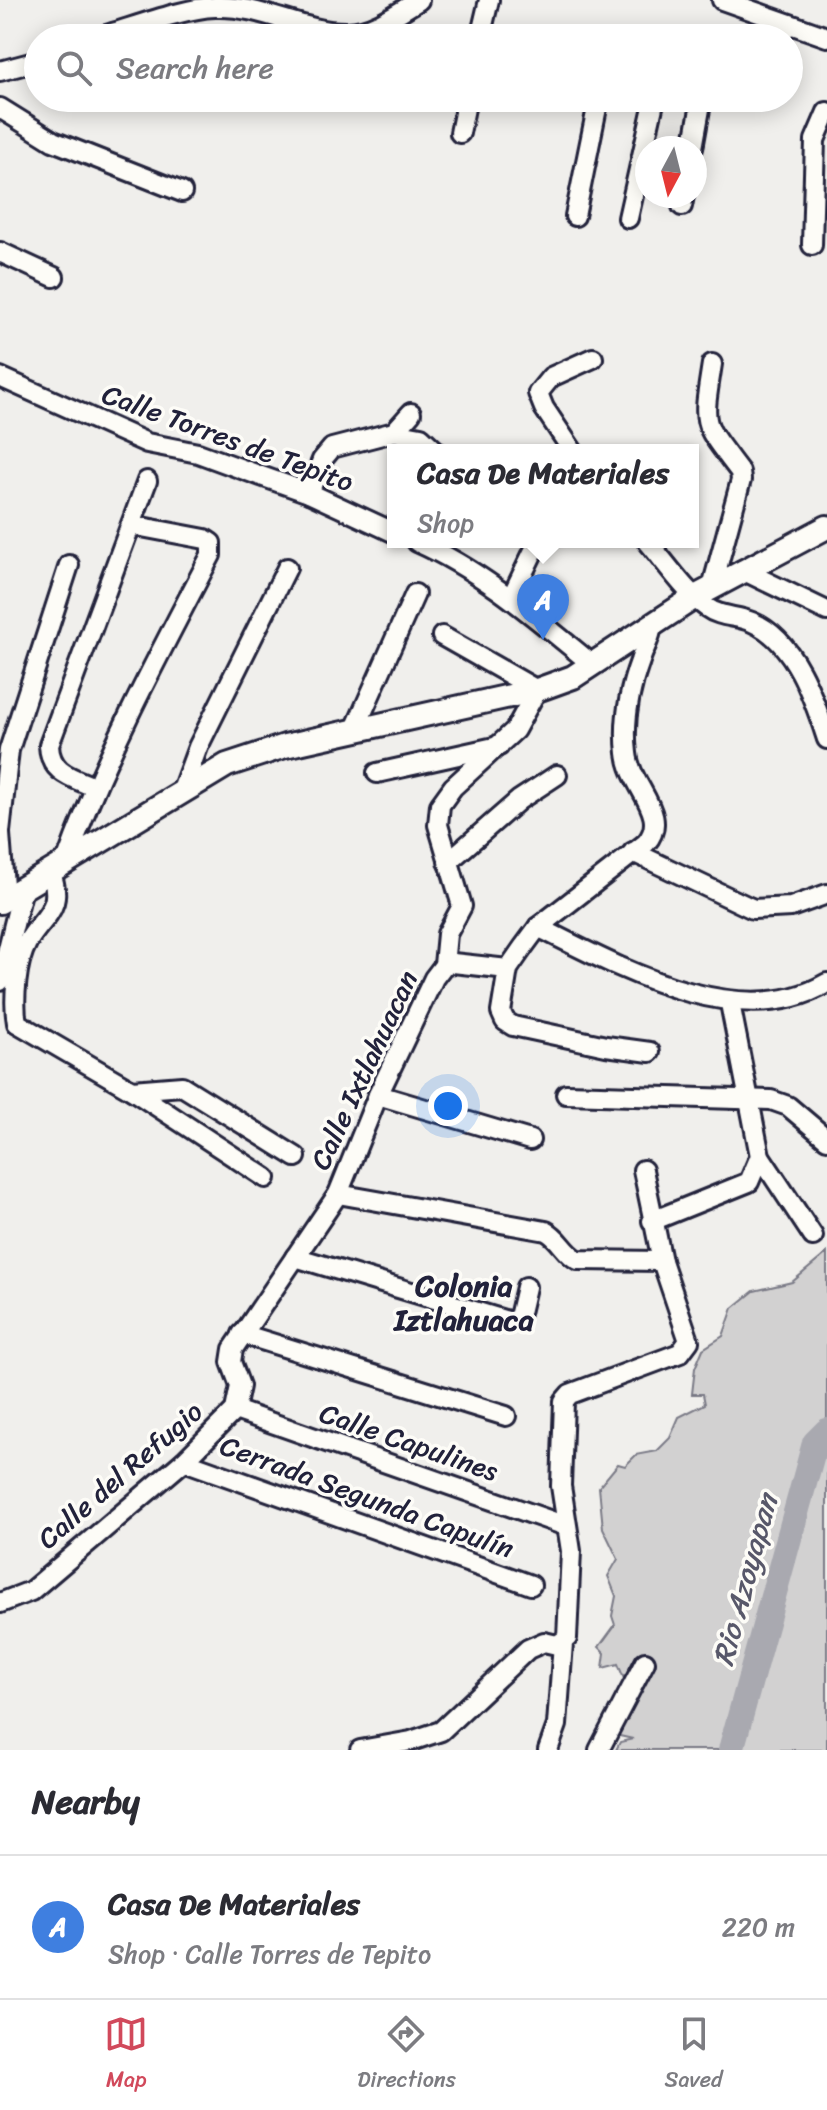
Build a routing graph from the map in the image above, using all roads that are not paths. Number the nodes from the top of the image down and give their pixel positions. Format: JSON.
{"nodes":[{"id":1,"x":419,"y":0,"type":"edge"},
{"id":2,"x":489,"y":0,"type":"edge"},
{"id":3,"x":722,"y":0,"type":"edge"},
{"id":4,"x":149,"y":24,"type":"edge"},
{"id":5,"x":312,"y":24,"type":"edge"},
{"id":6,"x":379,"y":24,"type":"edge"},
{"id":7,"x":483,"y":24,"type":"edge"},
{"id":8,"x":787,"y":24,"type":"edge"},
{"id":9,"x":803,"y":29,"type":"edge"},
{"id":10,"x":827,"y":37,"type":"edge"},
{"id":11,"x":24,"y":65,"type":"edge"},
{"id":12,"x":0,"y":71,"type":"edge"},
{"id":13,"x":0,"y":108,"type":"edge"},
{"id":14,"x":464,"y":112,"type":"edge"},
{"id":15,"x":596,"y":112,"type":"edge"},
{"id":16,"x":652,"y":112,"type":"edge"},
{"id":17,"x":699,"y":112,"type":"edge"},
{"id":18,"x":827,"y":112,"type":"edge"},
{"id":19,"x":460,"y":133,"type":"dead end"},
{"id":20,"x":695,"y":136,"type":"edge"},
{"id":21,"x":182,"y":192,"type":"dead end"},
{"id":22,"x":575,"y":216,"type":"dead end"},
{"id":23,"x":628,"y":218,"type":"dead end"},
{"id":24,"x":812,"y":245,"type":"dead end"},
{"id":25,"x":0,"y":252,"type":"edge"},
{"id":26,"x":54,"y":277,"type":"dead end"},
{"id":27,"x":593,"y":358,"type":"dead end"},
{"id":28,"x":712,"y":364,"type":"dead end"},
{"id":29,"x":0,"y":377,"type":"edge"},
{"id":30,"x":411,"y":413,"type":"dead end"},
{"id":31,"x":394,"y":432,"type":"junction"},
{"id":32,"x":429,"y":444,"type":"edge"},
{"id":33,"x":568,"y":444,"type":"edge"},
{"id":34,"x":147,"y":481,"type":"dead end"},
{"id":35,"x":309,"y":493,"type":"junction"},
{"id":36,"x":131,"y":525,"type":"junction"},
{"id":37,"x":827,"y":527,"type":"edge"},
{"id":38,"x":387,"y":529,"type":"edge"},
{"id":39,"x":431,"y":548,"type":"edge"},
{"id":40,"x":535,"y":548,"type":"edge"},
{"id":41,"x":655,"y":548,"type":"edge"},
{"id":42,"x":69,"y":565,"type":"dead end"},
{"id":43,"x":287,"y":568,"type":"dead end"},
{"id":44,"x":742,"y":570,"type":"junction"},
{"id":45,"x":703,"y":592,"type":"junction"},
{"id":46,"x":415,"y":594,"type":"dead end"},
{"id":47,"x":511,"y":598,"type":"junction"},
{"id":48,"x":827,"y":611,"type":"edge"},
{"id":49,"x":652,"y":625,"type":"junction"},
{"id":50,"x":442,"y":636,"type":"dead end"},
{"id":51,"x":593,"y":665,"type":"junction"},
{"id":52,"x":537,"y":690,"type":"junction"},
{"id":53,"x":355,"y":729,"type":"junction"},
{"id":54,"x":827,"y":739,"type":"edge"},
{"id":55,"x":501,"y":745,"type":"junction"},
{"id":56,"x":377,"y":773,"type":"dead end"},
{"id":57,"x":557,"y":775,"type":"dead end"},
{"id":58,"x":94,"y":787,"type":"junction"},
{"id":59,"x":181,"y":793,"type":"junction"},
{"id":60,"x":0,"y":833,"type":"edge"},
{"id":61,"x":633,"y":852,"type":"junction"},
{"id":62,"x":448,"y":862,"type":"junction"},
{"id":63,"x":58,"y":867,"type":"junction"},
{"id":64,"x":827,"y":894,"type":"edge"},
{"id":65,"x":9,"y":897,"type":"edge"},
{"id":66,"x":538,"y":927,"type":"junction"},
{"id":67,"x":444,"y":965,"type":"junction"},
{"id":68,"x":508,"y":969,"type":"junction"},
{"id":69,"x":0,"y":981,"type":"edge"},
{"id":70,"x":827,"y":983,"type":"edge"},
{"id":71,"x":730,"y":1003,"type":"junction"},
{"id":72,"x":650,"y":1052,"type":"dead end"},
{"id":73,"x":132,"y":1090,"type":"junction"},
{"id":74,"x":566,"y":1094,"type":"dead end"},
{"id":75,"x":378,"y":1095,"type":"junction"},
{"id":76,"x":751,"y":1100,"type":"junction"},
{"id":77,"x":827,"y":1139,"type":"edge"},
{"id":78,"x":530,"y":1140,"type":"dead end"},
{"id":79,"x":760,"y":1156,"type":"junction"},
{"id":80,"x":296,"y":1157,"type":"dead end"},
{"id":81,"x":643,"y":1170,"type":"dead end"},
{"id":82,"x":266,"y":1178,"type":"dead end"},
{"id":83,"x":338,"y":1194,"type":"junction"},
{"id":84,"x":652,"y":1221,"type":"junction"},
{"id":85,"x":813,"y":1236,"type":"dead end"},
{"id":86,"x":295,"y":1257,"type":"junction"},
{"id":87,"x":662,"y":1261,"type":"junction"},
{"id":88,"x":526,"y":1287,"type":"dead end"},
{"id":89,"x":242,"y":1334,"type":"junction"},
{"id":90,"x":235,"y":1410,"type":"junction"},
{"id":91,"x":506,"y":1416,"type":"dead end"},
{"id":92,"x":184,"y":1461,"type":"junction"},
{"id":93,"x":566,"y":1526,"type":"junction"},
{"id":94,"x":531,"y":1585,"type":"dead end"},
{"id":95,"x":0,"y":1603,"type":"edge"},
{"id":96,"x":563,"y":1643,"type":"junction"},
{"id":97,"x":645,"y":1662,"type":"dead end"},
{"id":98,"x":360,"y":1750,"type":"edge"},
{"id":99,"x":548,"y":1750,"type":"edge"},
{"id":100,"x":599,"y":1750,"type":"edge"}],
"edges":[{"from":1,"to":6,"type":"street"},
{"from":2,"to":7,"type":"street"},
{"from":3,"to":8,"type":"street"},
{"from":4,"to":5,"type":"street"},
{"from":9,"to":10,"type":"street"},
{"from":11,"to":12,"type":"street"},
{"from":13,"to":21,"type":"street"},
{"from":14,"to":19,"type":"street"},
{"from":15,"to":22,"type":"street"},
{"from":16,"to":23,"type":"street"},
{"from":17,"to":20,"type":"street"},
{"from":18,"to":24,"type":"street"},
{"from":25,"to":26,"type":"street"},
{"from":27,"to":33,"type":"street"},
{"from":28,"to":45,"type":"street"},
{"from":29,"to":35,"type":"street","name":"Calle Torres de Tepito"},
{"from":30,"to":31,"type":"street"},
{"from":31,"to":32,"type":"street"},
{"from":31,"to":35,"type":"street"},
{"from":34,"to":36,"type":"street"},
{"from":35,"to":38,"type":"street","name":"Calle Torres de Tepito"},
{"from":36,"to":58,"type":"street"},
{"from":36,"to":58,"type":"street"},
{"from":37,"to":44,"type":"main road"},
{"from":39,"to":47,"type":"street"},
{"from":40,"to":47,"type":"street"},
{"from":41,"to":45,"type":"street"},
{"from":42,"to":60,"type":"street"},
{"from":43,"to":59,"type":"street"},
{"from":44,"to":45,"type":"main road"},
{"from":44,"to":48,"type":"street"},
{"from":45,"to":49,"type":"main road"},
{"from":45,"to":54,"type":"street"},
{"from":46,"to":53,"type":"street"},
{"from":47,"to":51,"type":"street"},
{"from":49,"to":51,"type":"main road"},
{"from":49,"to":61,"type":"street"},
{"from":50,"to":52,"type":"street"},
{"from":51,"to":52,"type":"main road"},
{"from":52,"to":53,"type":"main road"},
{"from":52,"to":55,"type":"street"},
{"from":53,"to":59,"type":"main road"},
{"from":55,"to":56,"type":"street"},
{"from":55,"to":62,"type":"street"},
{"from":57,"to":62,"type":"street"},
{"from":58,"to":63,"type":"street"},
{"from":59,"to":63,"type":"main road"},
{"from":60,"to":65,"type":"street"},
{"from":61,"to":64,"type":"street"},
{"from":61,"to":66,"type":"street"},
{"from":62,"to":67,"type":"street"},
{"from":63,"to":65,"type":"main road"},
{"from":63,"to":73,"type":"street"},
{"from":65,"to":69,"type":"street"},
{"from":66,"to":68,"type":"street"},
{"from":66,"to":71,"type":"street"},
{"from":67,"to":68,"type":"street","name":"Calle Ixtlahuacan"},
{"from":67,"to":75,"type":"street","name":"Calle Ixtlahuacan"},
{"from":68,"to":72,"type":"street"},
{"from":70,"to":71,"type":"street"},
{"from":71,"to":76,"type":"street"},
{"from":73,"to":80,"type":"street"},
{"from":73,"to":82,"type":"street"},
{"from":74,"to":76,"type":"street"},
{"from":75,"to":78,"type":"street"},
{"from":75,"to":83,"type":"street","name":"Calle Ixtlahuacan"},
{"from":76,"to":77,"type":"street"},
{"from":76,"to":79,"type":"street"},
{"from":79,"to":84,"type":"street"},
{"from":79,"to":85,"type":"street"},
{"from":81,"to":84,"type":"street"},
{"from":83,"to":86,"type":"street","name":"Calle Ixtlahuacan"},
{"from":83,"to":87,"type":"street"},
{"from":84,"to":87,"type":"street"},
{"from":86,"to":88,"type":"street"},
{"from":86,"to":89,"type":"street","name":"Calle Ixtlahuacan"},
{"from":87,"to":93,"type":"street"},
{"from":89,"to":90,"type":"street","name":"Calle Ixtlahuacan"},
{"from":89,"to":91,"type":"street"},
{"from":90,"to":92,"type":"street","name":"Calle del Refugio"},
{"from":90,"to":93,"type":"street","name":"Calle Capulines"},
{"from":92,"to":94,"type":"street","name":"Cerrada Segunda Capulín"},
{"from":92,"to":95,"type":"street","name":"Calle del Refugio"},
{"from":93,"to":96,"type":"street"},
{"from":96,"to":98,"type":"street"},
{"from":96,"to":99,"type":"street"},
{"from":97,"to":100,"type":"street"}]}
